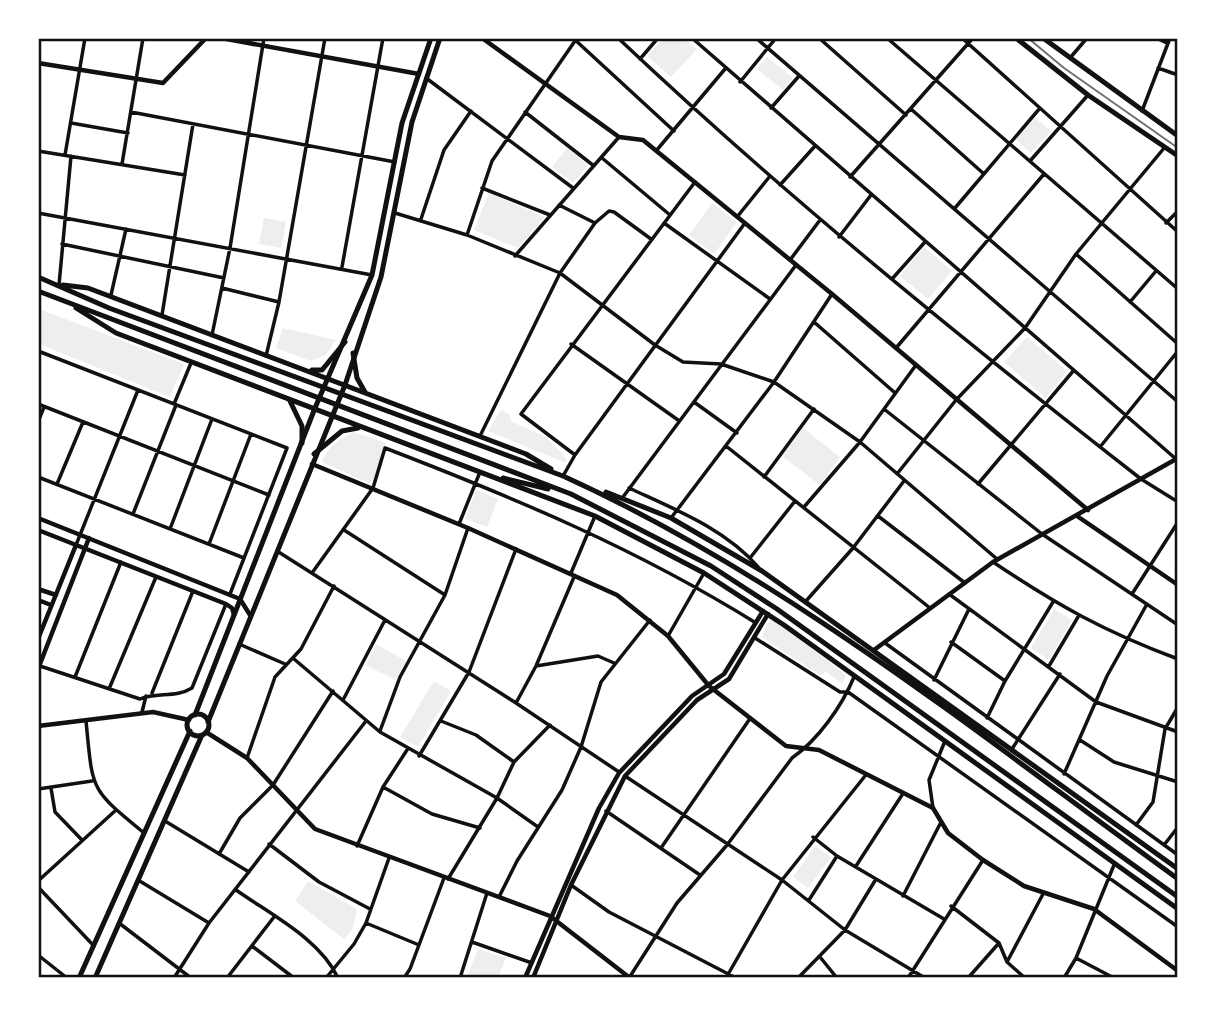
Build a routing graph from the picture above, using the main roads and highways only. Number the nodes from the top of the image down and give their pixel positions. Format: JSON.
{"nodes":[{"id":1,"x":431,"y":38,"type":"edge"},
{"id":2,"x":440,"y":38,"type":"edge"},
{"id":3,"x":1016,"y":38,"type":"edge"},
{"id":4,"x":1043,"y":38,"type":"edge"},
{"id":5,"x":1178,"y":136,"type":"edge"},
{"id":6,"x":1178,"y":156,"type":"edge"},
{"id":7,"x":38,"y":275,"type":"edge"},
{"id":8,"x":59,"y":285,"type":"junction"},
{"id":9,"x":38,"y":291,"type":"edge"},
{"id":10,"x":64,"y":300,"type":"junction"},
{"id":11,"x":345,"y":342,"type":"junction"},
{"id":12,"x":354,"y":353,"type":"junction"},
{"id":13,"x":301,"y":368,"type":"junction"},
{"id":14,"x":328,"y":376,"type":"junction"},
{"id":15,"x":345,"y":385,"type":"junction"},
{"id":16,"x":367,"y":395,"type":"junction"},
{"id":17,"x":287,"y":397,"type":"junction"},
{"id":18,"x":315,"y":408,"type":"junction"},
{"id":19,"x":332,"y":415,"type":"junction"},
{"id":20,"x":365,"y":428,"type":"junction"},
{"id":21,"x":302,"y":443,"type":"junction"},
{"id":22,"x":314,"y":454,"type":"junction"},
{"id":23,"x":480,"y":472,"type":"junction"},
{"id":24,"x":563,"y":476,"type":"junction"},
{"id":25,"x":590,"y":488,"type":"junction"},
{"id":26,"x":571,"y":494,"type":"junction"},
{"id":27,"x":195,"y":715,"type":"junction"},
{"id":28,"x":208,"y":722,"type":"junction"},
{"id":29,"x":190,"y":731,"type":"junction"},
{"id":30,"x":204,"y":734,"type":"junction"},
{"id":31,"x":1178,"y":869,"type":"edge"},
{"id":32,"x":1178,"y":878,"type":"edge"},
{"id":33,"x":1178,"y":897,"type":"edge"},
{"id":34,"x":1178,"y":909,"type":"edge"},
{"id":35,"x":79,"y":978,"type":"edge"},
{"id":36,"x":95,"y":978,"type":"edge"}],
"edges":[{"from":1,"to":11,"type":"main road"},
{"from":2,"to":12,"type":"main road"},
{"from":3,"to":6,"type":"main road"},
{"from":4,"to":5,"type":"main road"},
{"from":7,"to":8,"type":"main road"},
{"from":8,"to":13,"type":"main road"},
{"from":8,"to":24,"type":"main road"},
{"from":9,"to":10,"type":"main road"},
{"from":10,"to":17,"type":"main road"},
{"from":10,"to":26,"type":"main road"},
{"from":11,"to":13,"type":"main road"},
{"from":11,"to":14,"type":"main road"},
{"from":12,"to":15,"type":"main road"},
{"from":12,"to":16,"type":"main road"},
{"from":13,"to":14,"type":"main road"},
{"from":14,"to":15,"type":"main road"},
{"from":14,"to":18,"type":"main road"},
{"from":15,"to":16,"type":"main road"},
{"from":15,"to":19,"type":"main road"},
{"from":16,"to":24,"type":"main road"},
{"from":17,"to":18,"type":"main road"},
{"from":17,"to":21,"type":"main road"},
{"from":18,"to":19,"type":"main road"},
{"from":18,"to":21,"type":"main road"},
{"from":19,"to":20,"type":"main road"},
{"from":19,"to":22,"type":"main road"},
{"from":20,"to":22,"type":"main road"},
{"from":20,"to":23,"type":"main road"},
{"from":21,"to":27,"type":"main road"},
{"from":22,"to":28,"type":"main road"},
{"from":23,"to":26,"type":"main road"},
{"from":23,"to":34,"type":"main road"},
{"from":24,"to":25,"type":"main road"},
{"from":25,"to":31,"type":"main road"},
{"from":25,"to":32,"type":"main road"},
{"from":26,"to":33,"type":"main road"},
{"from":27,"to":28,"type":"main road"},
{"from":27,"to":29,"type":"main road"},
{"from":28,"to":30,"type":"main road"},
{"from":29,"to":30,"type":"main road"},
{"from":29,"to":35,"type":"main road"},
{"from":30,"to":36,"type":"main road"}]}
